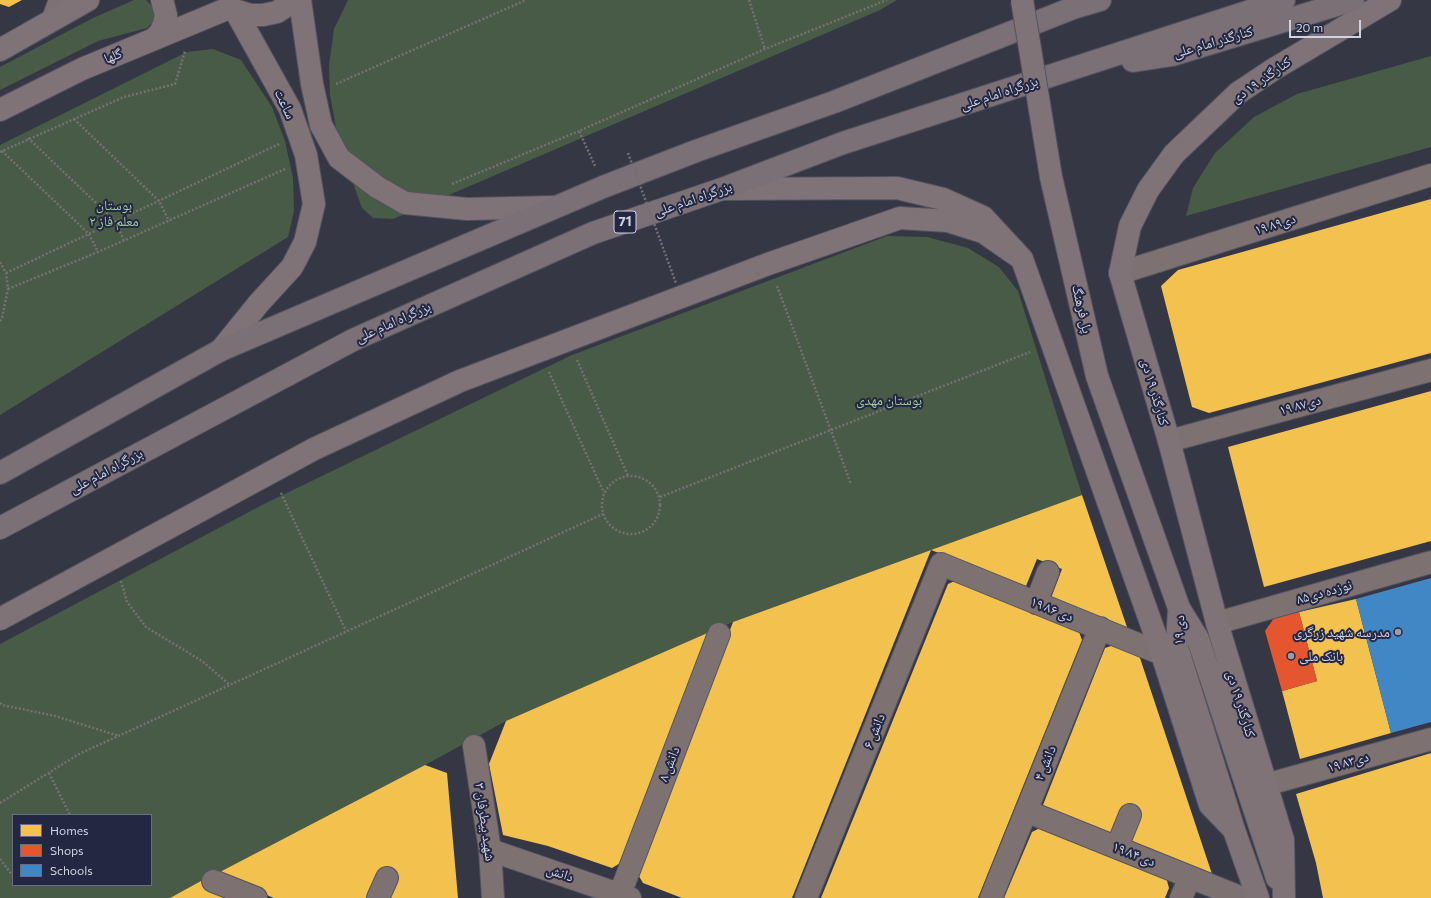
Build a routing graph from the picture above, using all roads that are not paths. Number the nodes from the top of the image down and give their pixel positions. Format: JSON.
{"nodes":[{"id":1,"x":88,"y":0,"type":"edge"},
{"id":2,"x":162,"y":0,"type":"edge"},
{"id":3,"x":294,"y":0,"type":"edge"},
{"id":4,"x":300,"y":0,"type":"edge"},
{"id":5,"x":1022,"y":0,"type":"edge"},
{"id":6,"x":1100,"y":0,"type":"edge"},
{"id":7,"x":1284,"y":0,"type":"edge"},
{"id":8,"x":1353,"y":0,"type":"edge"},
{"id":9,"x":1390,"y":0,"type":"edge"},
{"id":10,"x":1080,"y":4,"type":"edge"},
{"id":11,"x":228,"y":7,"type":"edge"},
{"id":12,"x":56,"y":10,"type":"edge"},
{"id":13,"x":154,"y":39,"type":"junction"},
{"id":14,"x":0,"y":50,"type":"edge"},
{"id":15,"x":1070,"y":70,"type":"junction"},
{"id":16,"x":0,"y":110,"type":"edge"},
{"id":17,"x":1431,"y":175,"type":"edge"},
{"id":18,"x":722,"y":189,"type":"junction"},
{"id":19,"x":555,"y":207,"type":"junction"},
{"id":20,"x":1022,"y":259,"type":"junction"},
{"id":21,"x":1120,"y":273,"type":"junction"},
{"id":22,"x":221,"y":350,"type":"junction"},
{"id":23,"x":1431,"y":370,"type":"edge"},
{"id":24,"x":1169,"y":441,"type":"junction"},
{"id":25,"x":0,"y":473,"type":"edge"},
{"id":26,"x":0,"y":528,"type":"edge"},
{"id":27,"x":1431,"y":562,"type":"edge"},
{"id":28,"x":941,"y":564,"type":"joint"},
{"id":29,"x":1048,"y":572,"type":"dead end"},
{"id":30,"x":1036,"y":603,"type":"junction"},
{"id":31,"x":1180,"y":608,"type":"junction"},
{"id":32,"x":0,"y":619,"type":"edge"},
{"id":33,"x":1217,"y":623,"type":"junction"},
{"id":34,"x":1100,"y":628,"type":"junction"},
{"id":35,"x":719,"y":634,"type":"dead end"},
{"id":36,"x":1162,"y":654,"type":"junction"},
{"id":37,"x":1431,"y":738,"type":"edge"},
{"id":38,"x":474,"y":746,"type":"dead end"},
{"id":39,"x":1265,"y":785,"type":"junction"},
{"id":40,"x":1026,"y":811,"type":"junction"},
{"id":41,"x":1130,"y":815,"type":"dead end"},
{"id":42,"x":1234,"y":830,"type":"junction"},
{"id":43,"x":1117,"y":847,"type":"junction"},
{"id":44,"x":490,"y":850,"type":"junction"},
{"id":45,"x":1190,"y":877,"type":"junction"},
{"id":46,"x":386,"y":878,"type":"dead end"},
{"id":47,"x":213,"y":881,"type":"dead end"},
{"id":48,"x":625,"y":896,"type":"edge"},
{"id":49,"x":256,"y":898,"type":"edge"},
{"id":50,"x":378,"y":898,"type":"edge"},
{"id":51,"x":493,"y":898,"type":"edge"},
{"id":52,"x":806,"y":898,"type":"edge"},
{"id":53,"x":991,"y":898,"type":"edge"},
{"id":54,"x":1181,"y":898,"type":"edge"},
{"id":55,"x":1242,"y":898,"type":"edge"},
{"id":56,"x":1258,"y":898,"type":"edge"},
{"id":57,"x":1284,"y":898,"type":"edge"}],
"edges":[{"from":1,"to":12,"type":"main road"},
{"from":2,"to":13,"type":"main road"},
{"from":3,"to":11,"type":"main road"},
{"from":4,"to":19,"type":"main road","name":"ساعت"},
{"from":5,"to":31,"type":"main road","name":"پل فرهنگ","bridge":true},
{"from":6,"to":10,"type":"highway"},
{"from":7,"to":15,"type":"highway","name":"بزرگراه امام علی","number":"71"},
{"from":8,"to":15,"type":"highway","name":"کنارگذر امام علی"},
{"from":9,"to":21,"type":"main road","name":"کنارگذر ۱۹ دی"},
{"from":10,"to":19,"type":"highway"},
{"from":11,"to":13,"type":"main road","name":"گلها"},
{"from":11,"to":22,"type":"main road","name":"ساعت"},
{"from":12,"to":14,"type":"main road"},
{"from":13,"to":16,"type":"main road","name":"گلها"},
{"from":15,"to":18,"type":"highway","name":"بزرگراه امام علی","number":"71"},
{"from":17,"to":21,"type":"street","name":"۱۹ دی۸۹"},
{"from":18,"to":20,"type":"main road"},
{"from":18,"to":26,"type":"highway","name":"بزرگراه امام علی","number":"71"},
{"from":19,"to":22,"type":"highway"},
{"from":20,"to":32,"type":"main road"},
{"from":20,"to":36,"type":"main road"},
{"from":21,"to":24,"type":"main road","name":"کنارگذر ۱۹ دی"},
{"from":22,"to":25,"type":"highway"},
{"from":23,"to":24,"type":"street","name":"۱۹ دی۸۷"},
{"from":24,"to":33,"type":"main road","name":"کنارگذر ۱۹ دی"},
{"from":27,"to":33,"type":"street","name":"نوزده دی۸۵"},
{"from":28,"to":30,"type":"street","name":"۱۹ دی ۸۶"},
{"from":28,"to":52,"type":"street","name":"۶ دانش"},
{"from":29,"to":30,"type":"street"},
{"from":30,"to":34,"type":"street","name":"۱۹ دی ۸۶"},
{"from":31,"to":42,"type":"main road","name":"۱۹ دی"},
{"from":31,"to":57,"type":"main road","name":"۱۹ دی"},
{"from":33,"to":39,"type":"main road","name":"کنارگذر ۱۹ دی"},
{"from":34,"to":36,"type":"street","name":"۱۹ دی ۸۶"},
{"from":34,"to":40,"type":"street","name":"دانش ۴"},
{"from":35,"to":48,"type":"street","name":"دانش ۸"},
{"from":36,"to":42,"type":"main road"},
{"from":37,"to":39,"type":"street","name":"۱۹ دی۸۳"},
{"from":38,"to":44,"type":"street","name":"شهید بیطرفان ۳"},
{"from":39,"to":57,"type":"main road","name":"کنارگذر ۱۹ دی"},
{"from":40,"to":43,"type":"street","name":"۱۹ دی ۸۴"},
{"from":40,"to":53,"type":"street","name":"دانش ۴"},
{"from":41,"to":43,"type":"street"},
{"from":42,"to":56,"type":"main road","name":"۱۹ دی"},
{"from":43,"to":45,"type":"street","name":"۱۹ دی ۸۴"},
{"from":44,"to":48,"type":"street","name":"دانش"},
{"from":44,"to":51,"type":"street","name":"شهید بیطرفان ۳"},
{"from":45,"to":54,"type":"street"},
{"from":45,"to":55,"type":"street","name":"۱۹ دی ۸۴"},
{"from":46,"to":50,"type":"street"},
{"from":47,"to":49,"type":"street"}]}
